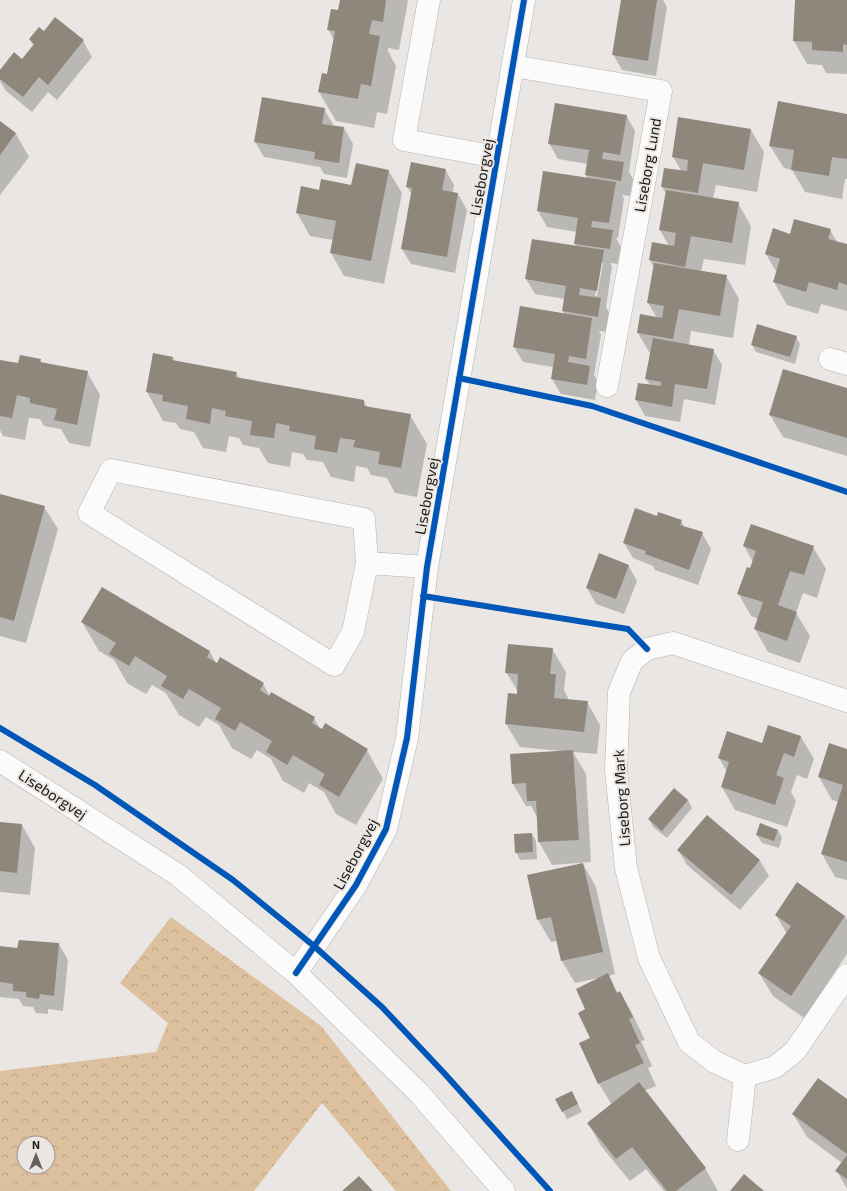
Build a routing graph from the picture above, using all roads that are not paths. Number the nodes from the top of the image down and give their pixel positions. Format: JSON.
{"nodes":[{"id":1,"x":429,"y":0,"type":"edge"},
{"id":2,"x":524,"y":0,"type":"edge"},
{"id":3,"x":513,"y":66,"type":"junction"},
{"id":4,"x":497,"y":157,"type":"junction"},
{"id":5,"x":607,"y":386,"type":"dead end"},
{"id":6,"x":366,"y":563,"type":"junction"},
{"id":7,"x":427,"y":567,"type":"junction"},
{"id":8,"x":847,"y":701,"type":"edge"},
{"id":9,"x":0,"y":761,"type":"edge"},
{"id":10,"x":296,"y":973,"type":"junction"},
{"id":11,"x":847,"y":975,"type":"edge"},
{"id":12,"x":745,"y":1076,"type":"junction"},
{"id":13,"x":738,"y":1140,"type":"dead end"},
{"id":14,"x":504,"y":1191,"type":"edge"}],
"edges":[{"from":1,"to":4,"type":"street","name":"Liseborgvej"},
{"from":2,"to":3,"type":"street","name":"Liseborgvej"},
{"from":3,"to":4,"type":"street","name":"Liseborgvej"},
{"from":3,"to":5,"type":"street","name":"Liseborg Lund"},
{"from":4,"to":7,"type":"street","name":"Liseborgvej"},
{"from":6,"to":6,"type":"street"},
{"from":6,"to":7,"type":"street"},
{"from":7,"to":10,"type":"street","name":"Liseborgvej"},
{"from":8,"to":12,"type":"street","name":"Liseborg Mark"},
{"from":9,"to":10,"type":"street","name":"Liseborgvej"},
{"from":10,"to":14,"type":"street","name":"Liseborgvej"},
{"from":11,"to":12,"type":"street"},
{"from":12,"to":13,"type":"street"}]}
